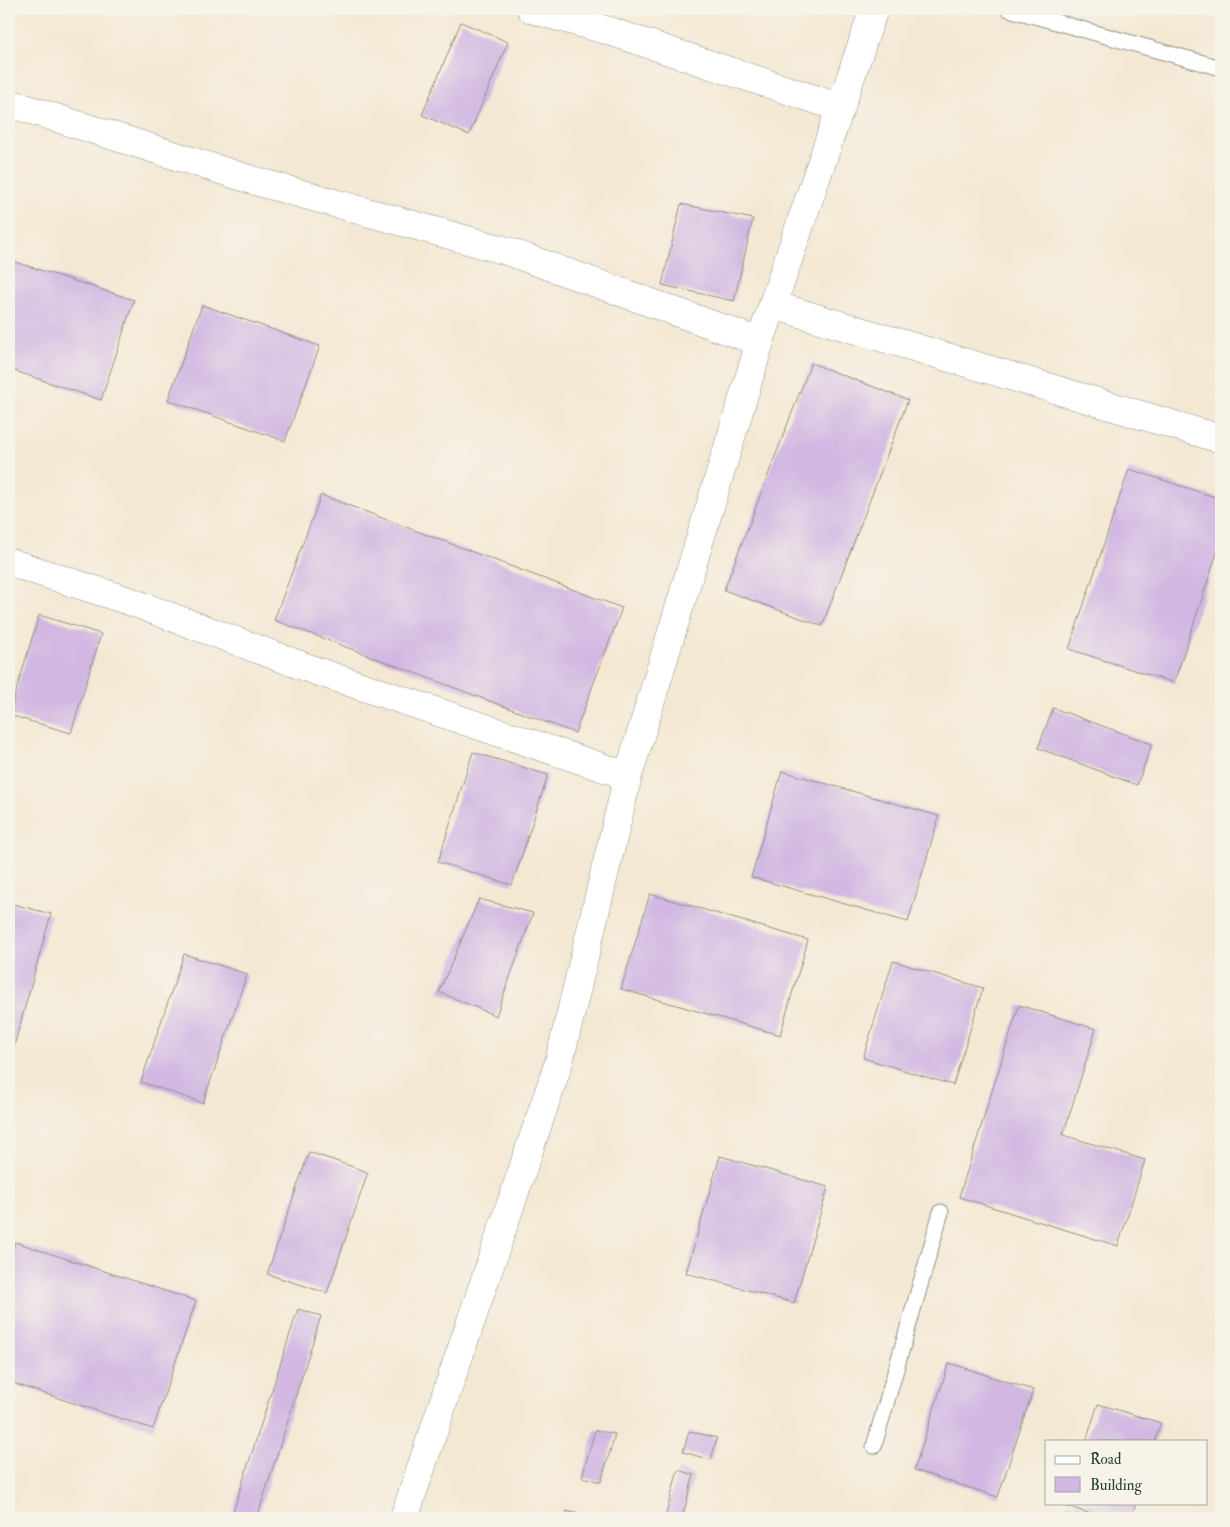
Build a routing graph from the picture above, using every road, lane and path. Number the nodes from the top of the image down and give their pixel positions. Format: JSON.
{"nodes":[{"id":1,"x":531,"y":9,"type":"edge"},
{"id":2,"x":874,"y":9,"type":"edge"},
{"id":3,"x":1009,"y":9,"type":"edge"},
{"id":4,"x":1221,"y":68,"type":"edge"},
{"id":5,"x":9,"y":103,"type":"edge"},
{"id":6,"x":841,"y":108,"type":"junction"},
{"id":7,"x":773,"y":306,"type":"junction"},
{"id":8,"x":760,"y":342,"type":"junction"},
{"id":9,"x":1221,"y":439,"type":"edge"},
{"id":10,"x":9,"y":562,"type":"edge"},
{"id":11,"x":628,"y":776,"type":"junction"},
{"id":12,"x":941,"y":1212,"type":"dead end"},
{"id":13,"x":874,"y":1446,"type":"dead end"},
{"id":14,"x":404,"y":1518,"type":"edge"}],
"edges":[{"from":1,"to":6,"type":"street"},
{"from":2,"to":6,"type":"street"},
{"from":3,"to":4,"type":"lane"},
{"from":5,"to":8,"type":"street"},
{"from":6,"to":7,"type":"street"},
{"from":7,"to":8,"type":"street"},
{"from":7,"to":9,"type":"street"},
{"from":8,"to":11,"type":"street"},
{"from":10,"to":11,"type":"street"},
{"from":11,"to":14,"type":"street"},
{"from":12,"to":13,"type":"lane"}]}
